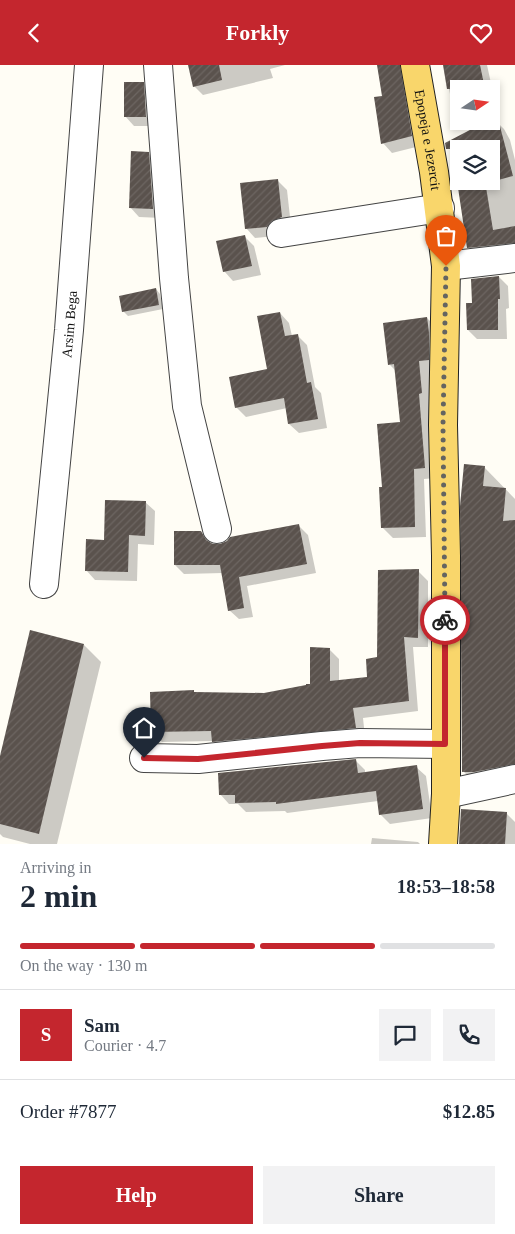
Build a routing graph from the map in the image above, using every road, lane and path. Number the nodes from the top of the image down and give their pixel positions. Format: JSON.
{"nodes":[{"id":1,"x":89,"y":65,"type":"edge"},
{"id":2,"x":158,"y":65,"type":"edge"},
{"id":3,"x":416,"y":65,"type":"edge"},
{"id":4,"x":440,"y":208,"type":"junction"},
{"id":5,"x":281,"y":233,"type":"dead end"},
{"id":6,"x":515,"y":258,"type":"edge"},
{"id":7,"x":446,"y":266,"type":"junction"},
{"id":8,"x":216,"y":529,"type":"dead end"},
{"id":9,"x":44,"y":584,"type":"dead end"},
{"id":10,"x":445,"y":744,"type":"junction"},
{"id":11,"x":144,"y":758,"type":"dead end"},
{"id":12,"x":515,"y":779,"type":"edge"},
{"id":13,"x":446,"y":794,"type":"junction"},
{"id":14,"x":443,"y":844,"type":"edge"}],
"edges":[{"from":1,"to":9,"type":"street","name":"Arsim Bega"},
{"from":2,"to":8,"type":"street"},
{"from":3,"to":4,"type":"main road","name":"Epopeja e Jezercit"},
{"from":4,"to":5,"type":"street"},
{"from":4,"to":7,"type":"main road","name":"Epopeja e Jezercit"},
{"from":6,"to":7,"type":"street"},
{"from":7,"to":10,"type":"main road","name":"Epopeja e Jezercit"},
{"from":10,"to":11,"type":"street"},
{"from":10,"to":13,"type":"main road","name":"Epopeja e Jezercit"},
{"from":12,"to":13,"type":"street"},
{"from":13,"to":14,"type":"main road","name":"Epopeja e Jezercit"}]}
